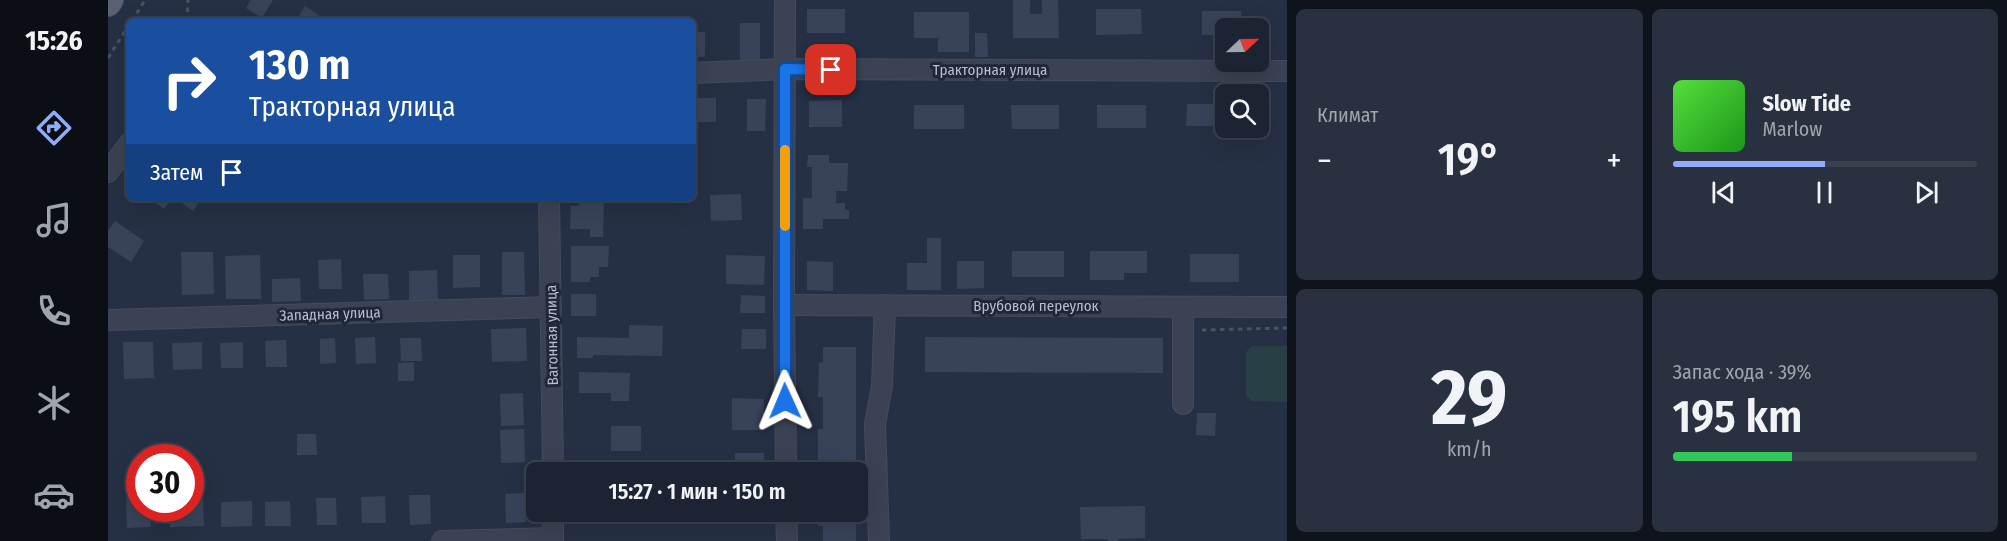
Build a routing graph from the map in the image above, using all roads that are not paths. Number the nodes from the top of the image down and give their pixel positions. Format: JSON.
{"nodes":[{"id":1,"x":785,"y":0,"type":"edge"},
{"id":2,"x":785,"y":69,"type":"junction"},
{"id":3,"x":1287,"y":71,"type":"edge"},
{"id":4,"x":696,"y":73,"type":"edge"},
{"id":5,"x":126,"y":148,"type":"edge"},
{"id":6,"x":108,"y":172,"type":"edge"},
{"id":7,"x":549,"y":201,"type":"edge"},
{"id":8,"x":784,"y":305,"type":"junction"},
{"id":9,"x":885,"y":305,"type":"junction"},
{"id":10,"x":552,"y":307,"type":"junction"},
{"id":11,"x":1183,"y":307,"type":"junction"},
{"id":12,"x":1287,"y":307,"type":"edge"},
{"id":13,"x":108,"y":320,"type":"edge"},
{"id":14,"x":1183,"y":404,"type":"dead end"},
{"id":15,"x":553,"y":462,"type":"edge"},
{"id":16,"x":786,"y":462,"type":"edge"},
{"id":17,"x":553,"y":522,"type":"edge"},
{"id":18,"x":786,"y":522,"type":"edge"},
{"id":19,"x":553,"y":539,"type":"edge"},
{"id":20,"x":442,"y":541,"type":"edge"},
{"id":21,"x":787,"y":541,"type":"edge"},
{"id":22,"x":879,"y":541,"type":"edge"}],
"edges":[{"from":1,"to":2,"type":"street"},
{"from":2,"to":3,"type":"street","name":"Тракторная улица"},
{"from":2,"to":4,"type":"street","name":"Тракторная улица"},
{"from":2,"to":8,"type":"street"},
{"from":5,"to":6,"type":"street"},
{"from":7,"to":10,"type":"street","name":"Вагонная улица"},
{"from":8,"to":9,"type":"street","name":"Врубовой переулок"},
{"from":8,"to":16,"type":"street"},
{"from":9,"to":11,"type":"street","name":"Врубовой переулок"},
{"from":9,"to":22,"type":"street"},
{"from":10,"to":13,"type":"street","name":"Западная улица"},
{"from":10,"to":15,"type":"street","name":"Вагонная улица"},
{"from":11,"to":12,"type":"street","name":"Врубовой переулок"},
{"from":11,"to":14,"type":"street"},
{"from":17,"to":19,"type":"street"},
{"from":18,"to":21,"type":"street"},
{"from":19,"to":20,"type":"street"}]}
